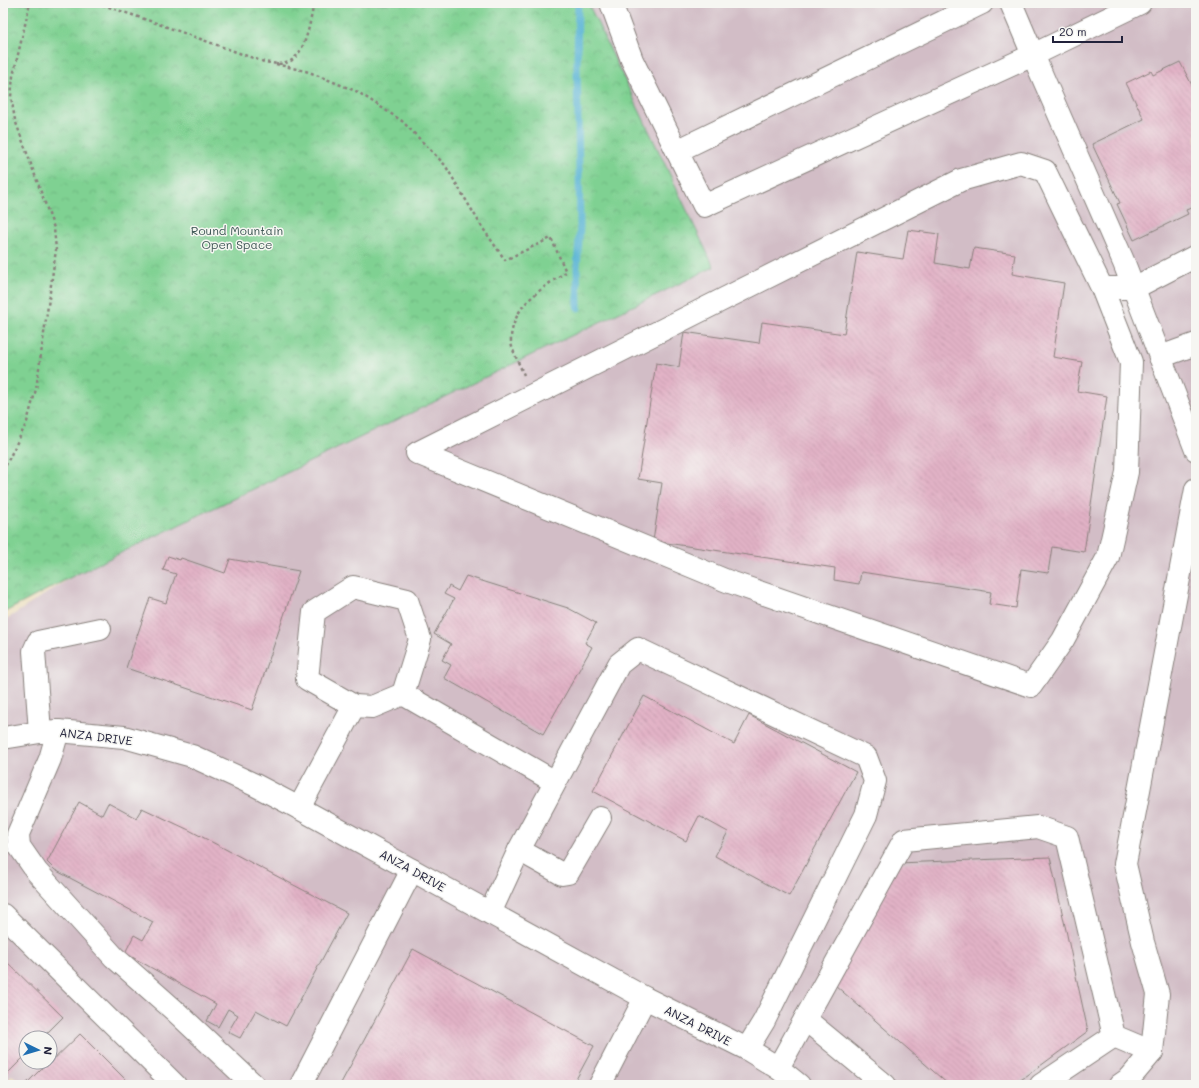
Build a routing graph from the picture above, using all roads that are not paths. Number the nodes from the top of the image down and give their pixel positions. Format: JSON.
{"nodes":[{"id":1,"x":611,"y":3,"type":"edge"},
{"id":2,"x":982,"y":3,"type":"edge"},
{"id":3,"x":1011,"y":3,"type":"edge"},
{"id":4,"x":1140,"y":3,"type":"edge"},
{"id":5,"x":1035,"y":60,"type":"junction"},
{"id":6,"x":677,"y":150,"type":"junction"},
{"id":7,"x":1196,"y":256,"type":"edge"},
{"id":8,"x":1102,"y":288,"type":"junction"},
{"id":9,"x":1134,"y":288,"type":"junction"},
{"id":10,"x":1196,"y":344,"type":"edge"},
{"id":11,"x":1160,"y":357,"type":"junction"},
{"id":12,"x":1196,"y":450,"type":"edge"},
{"id":13,"x":1196,"y":489,"type":"edge"},
{"id":14,"x":100,"y":629,"type":"dead end"},
{"id":15,"x":403,"y":694,"type":"junction"},
{"id":16,"x":354,"y":706,"type":"junction"},
{"id":17,"x":49,"y":731,"type":"junction"},
{"id":18,"x":3,"y":738,"type":"edge"},
{"id":19,"x":555,"y":782,"type":"junction"},
{"id":20,"x":299,"y":808,"type":"junction"},
{"id":21,"x":600,"y":818,"type":"dead end"},
{"id":22,"x":519,"y":850,"type":"junction"},
{"id":23,"x":412,"y":870,"type":"junction"},
{"id":24,"x":490,"y":913,"type":"junction"},
{"id":25,"x":3,"y":914,"type":"edge"},
{"id":26,"x":645,"y":998,"type":"junction"},
{"id":27,"x":805,"y":1019,"type":"junction"},
{"id":28,"x":1114,"y":1036,"type":"junction"},
{"id":29,"x":747,"y":1050,"type":"junction"},
{"id":30,"x":1152,"y":1052,"type":"junction"},
{"id":31,"x":778,"y":1068,"type":"junction"},
{"id":32,"x":176,"y":1085,"type":"edge"},
{"id":33,"x":254,"y":1085,"type":"edge"},
{"id":34,"x":301,"y":1085,"type":"edge"},
{"id":35,"x":600,"y":1085,"type":"edge"},
{"id":36,"x":799,"y":1085,"type":"edge"},
{"id":37,"x":884,"y":1085,"type":"edge"},
{"id":38,"x":1041,"y":1085,"type":"edge"},
{"id":39,"x":1120,"y":1085,"type":"edge"}],
"edges":[{"from":1,"to":6,"type":"street"},
{"from":2,"to":6,"type":"street"},
{"from":3,"to":5,"type":"street"},
{"from":4,"to":5,"type":"street"},
{"from":5,"to":6,"type":"street"},
{"from":5,"to":9,"type":"street"},
{"from":7,"to":9,"type":"street"},
{"from":8,"to":8,"type":"street"},
{"from":8,"to":9,"type":"street"},
{"from":9,"to":11,"type":"street"},
{"from":10,"to":11,"type":"street"},
{"from":11,"to":12,"type":"street"},
{"from":13,"to":30,"type":"street"},
{"from":14,"to":17,"type":"street"},
{"from":15,"to":16,"type":"street"},
{"from":15,"to":16,"type":"street"},
{"from":15,"to":19,"type":"street"},
{"from":16,"to":20,"type":"street"},
{"from":17,"to":18,"type":"street","name":"ANZA DRIVE"},
{"from":17,"to":20,"type":"street","name":"ANZA DRIVE"},
{"from":17,"to":33,"type":"street"},
{"from":19,"to":22,"type":"street"},
{"from":19,"to":29,"type":"street"},
{"from":20,"to":23,"type":"street","name":"ANZA DRIVE"},
{"from":21,"to":22,"type":"street"},
{"from":22,"to":24,"type":"street"},
{"from":23,"to":24,"type":"street","name":"ANZA DRIVE"},
{"from":23,"to":34,"type":"street"},
{"from":24,"to":26,"type":"street","name":"ANZA DRIVE"},
{"from":25,"to":32,"type":"street"},
{"from":26,"to":29,"type":"street","name":"ANZA DRIVE"},
{"from":26,"to":35,"type":"street"},
{"from":27,"to":28,"type":"street"},
{"from":27,"to":31,"type":"street"},
{"from":27,"to":37,"type":"street"},
{"from":28,"to":30,"type":"street"},
{"from":28,"to":38,"type":"street"},
{"from":29,"to":31,"type":"street","name":"ANZA DRIVE"},
{"from":30,"to":39,"type":"street"},
{"from":31,"to":36,"type":"street","name":"ANZA DRIVE"}]}
